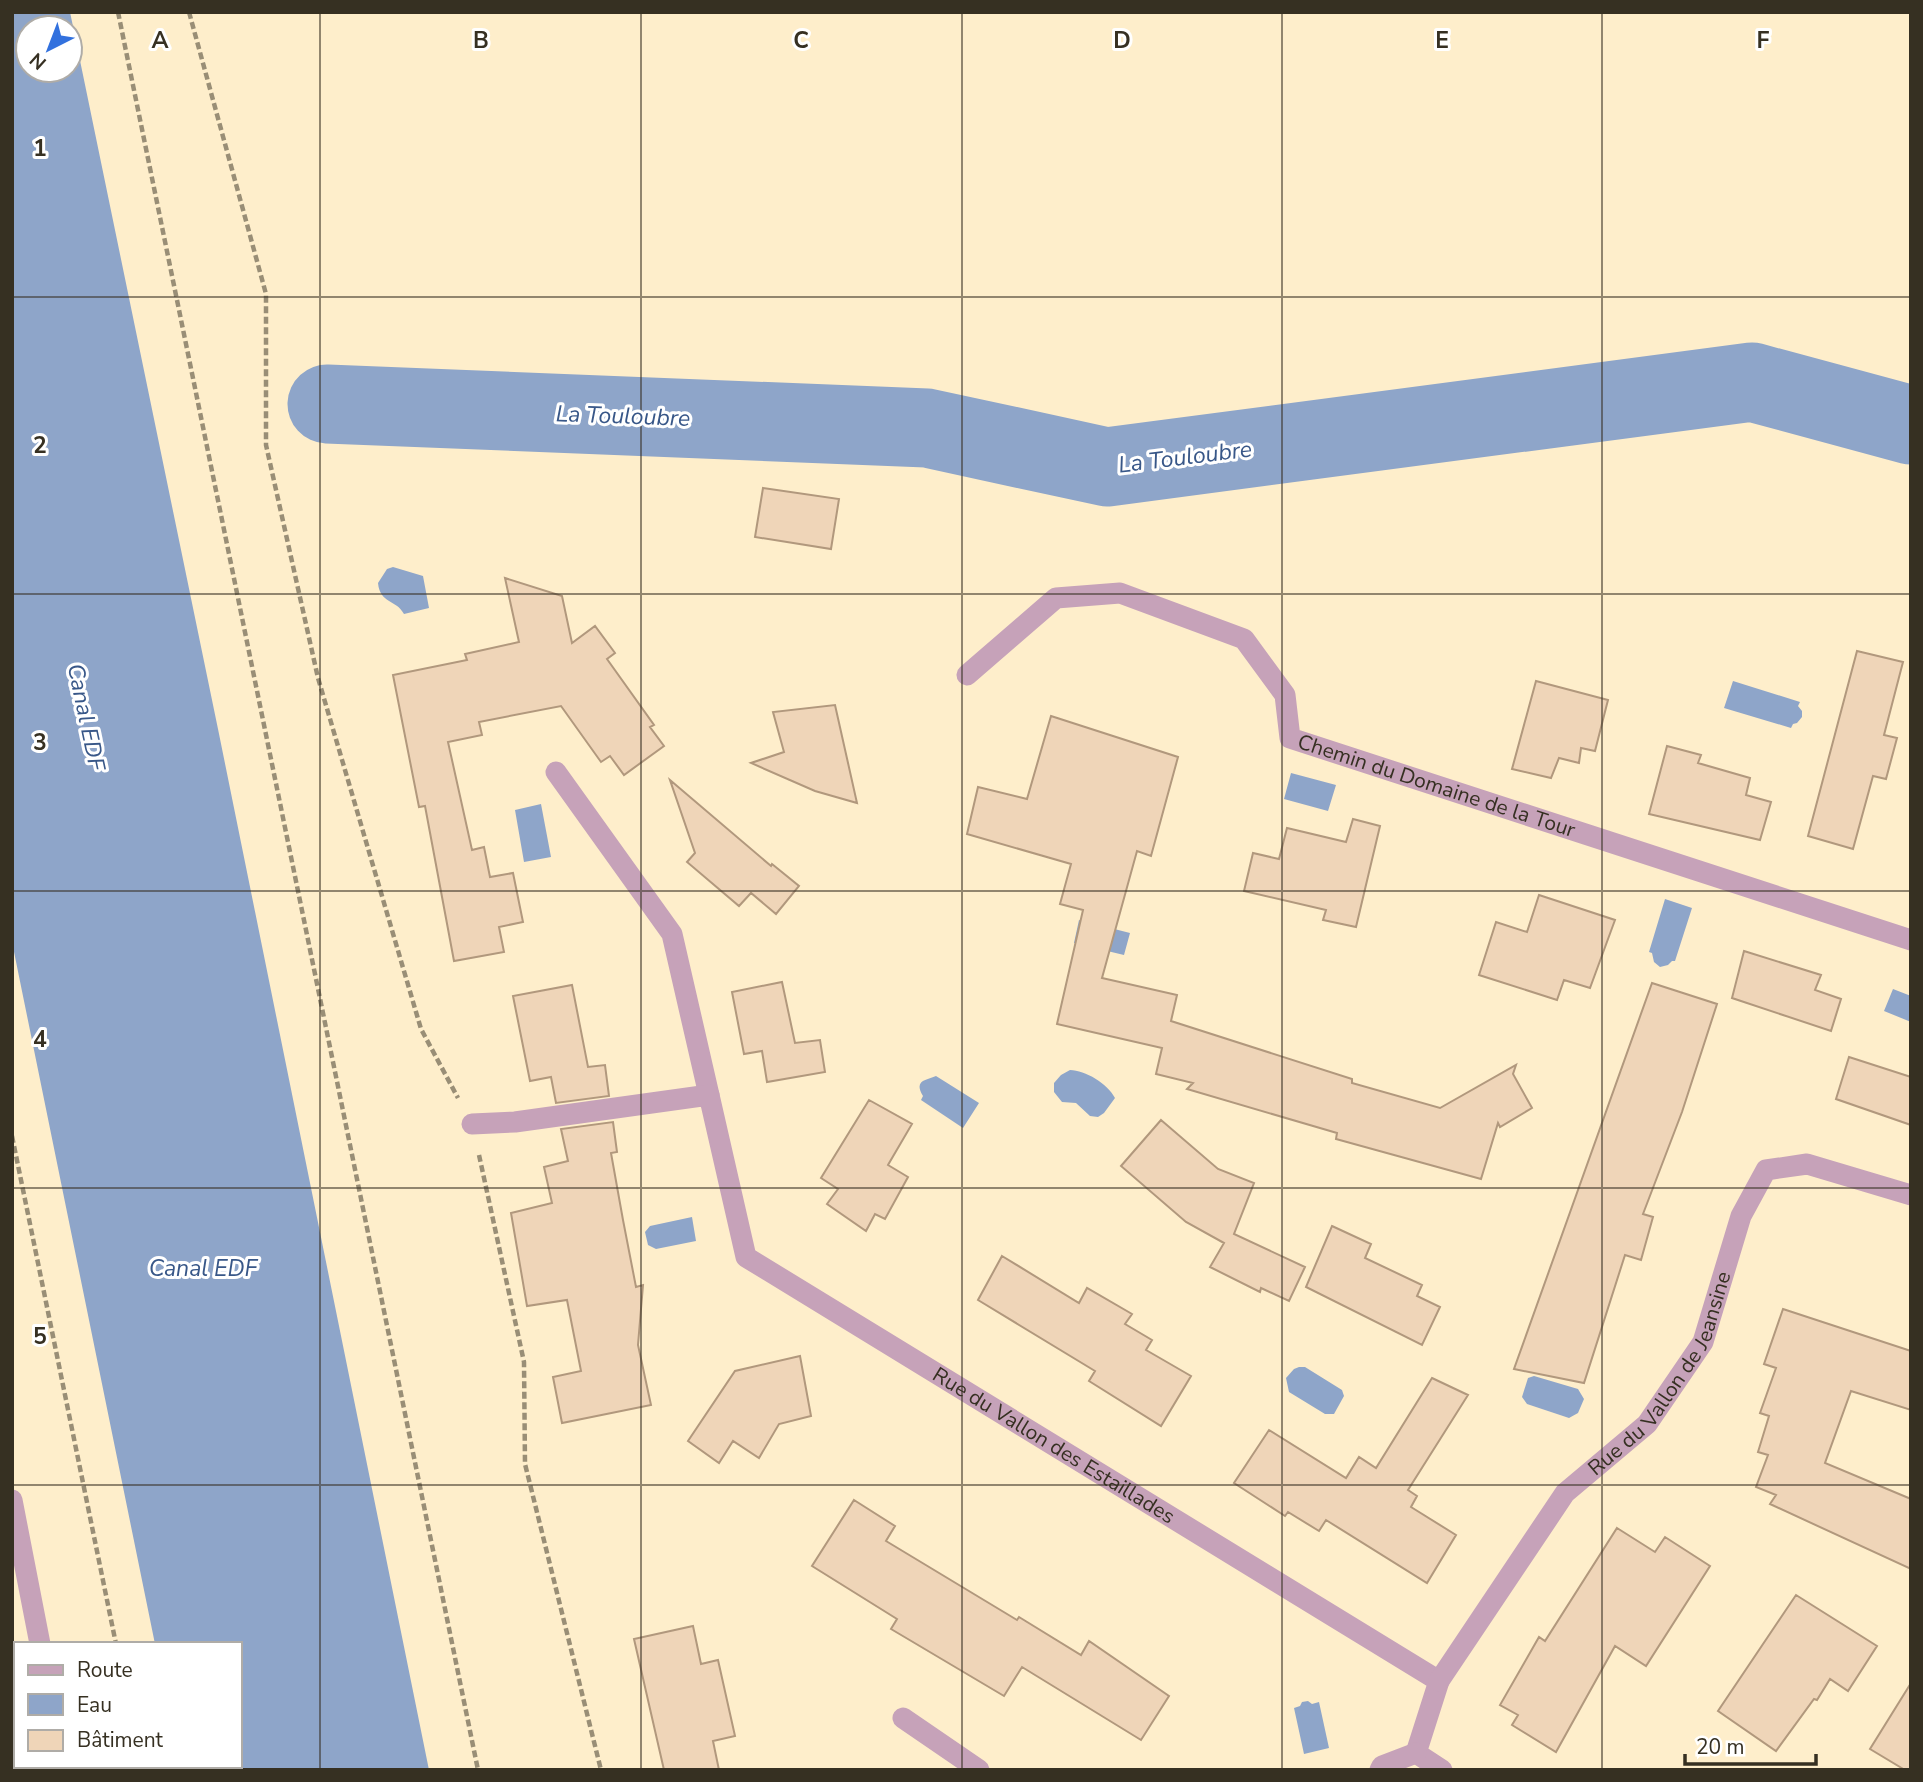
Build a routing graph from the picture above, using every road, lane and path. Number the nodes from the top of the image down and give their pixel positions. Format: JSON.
{"nodes":[{"id":1,"x":118,"y":12,"type":"edge"},
{"id":2,"x":189,"y":12,"type":"edge"},
{"id":3,"x":967,"y":676,"type":"dead end"},
{"id":4,"x":556,"y":772,"type":"dead end"},
{"id":5,"x":1911,"y":940,"type":"edge"},
{"id":6,"x":709,"y":1095,"type":"junction"},
{"id":7,"x":472,"y":1124,"type":"junction"},
{"id":8,"x":12,"y":1136,"type":"edge"},
{"id":9,"x":1911,"y":1195,"type":"edge"},
{"id":10,"x":12,"y":1500,"type":"edge"},
{"id":11,"x":40,"y":1642,"type":"edge"},
{"id":12,"x":116,"y":1642,"type":"edge"},
{"id":13,"x":1439,"y":1681,"type":"junction"},
{"id":14,"x":903,"y":1718,"type":"dead end"},
{"id":15,"x":1416,"y":1754,"type":"junction"},
{"id":16,"x":478,"y":1770,"type":"edge"},
{"id":17,"x":601,"y":1770,"type":"edge"},
{"id":18,"x":979,"y":1770,"type":"edge"},
{"id":19,"x":1380,"y":1770,"type":"edge"},
{"id":20,"x":1442,"y":1770,"type":"edge"}],
"edges":[{"from":1,"to":16,"type":"path"},
{"from":2,"to":7,"type":"path"},
{"from":3,"to":5,"type":"street","name":"Chemin du Domaine de la Tour"},
{"from":4,"to":6,"type":"street","name":"Rue du Vallon des Estaillades"},
{"from":6,"to":7,"type":"street"},
{"from":6,"to":13,"type":"street","name":"Rue du Vallon des Estaillades"},
{"from":7,"to":17,"type":"path"},
{"from":8,"to":12,"type":"path"},
{"from":9,"to":13,"type":"street","name":"Rue du Vallon de Jeansine"},
{"from":10,"to":11,"type":"street"},
{"from":13,"to":15,"type":"street"},
{"from":14,"to":18,"type":"street"},
{"from":15,"to":19,"type":"street"},
{"from":15,"to":20,"type":"street"}]}
